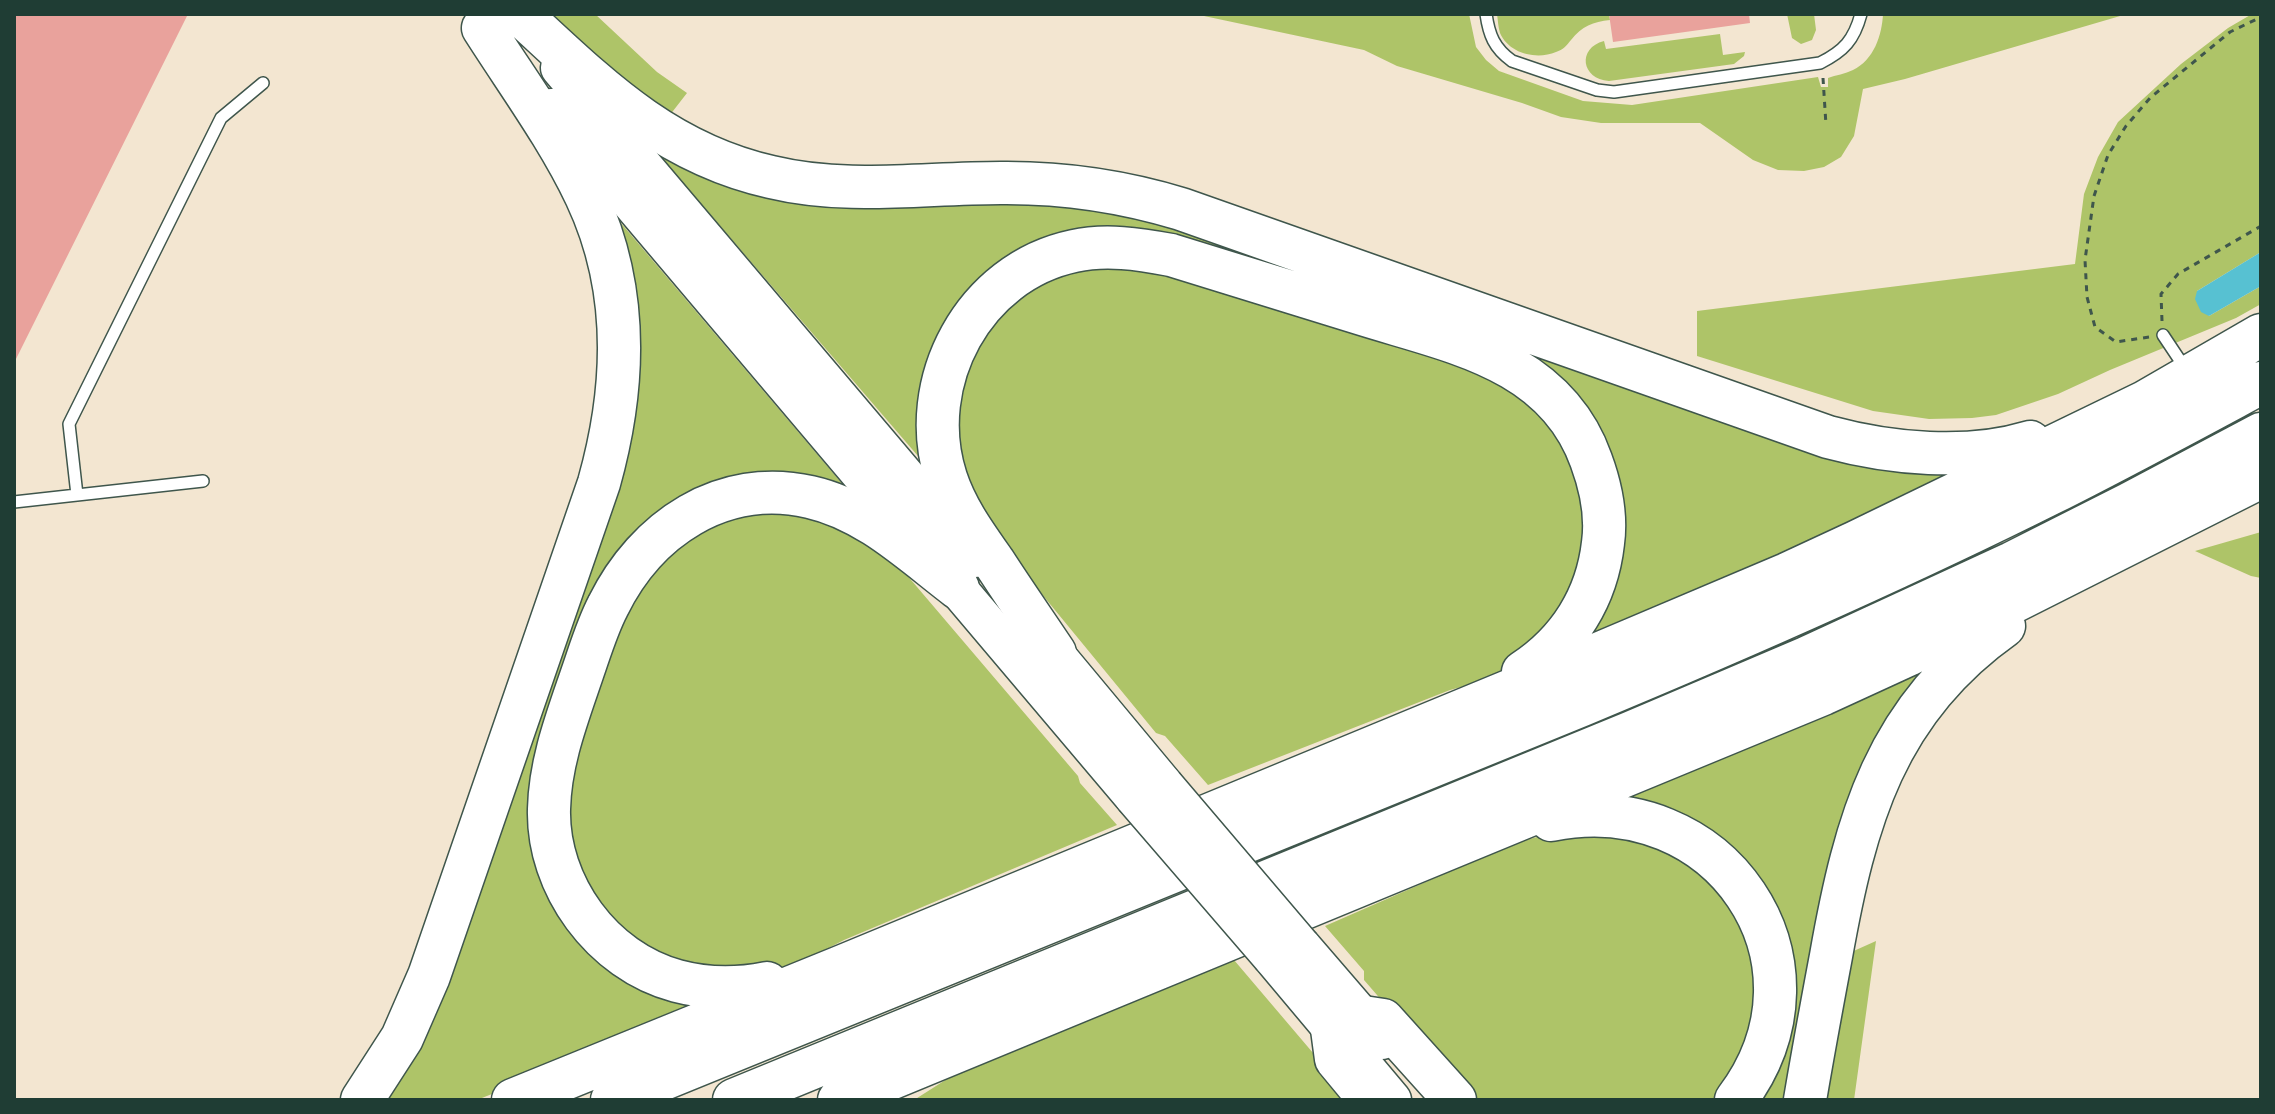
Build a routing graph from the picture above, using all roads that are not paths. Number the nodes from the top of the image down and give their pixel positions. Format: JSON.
{"nodes":[{"id":1,"x":1486,"y":14,"type":"edge"},
{"id":2,"x":1861,"y":14,"type":"edge"},
{"id":3,"x":497,"y":18,"type":"edge"},
{"id":4,"x":263,"y":83,"type":"dead end"},
{"id":5,"x":2163,"y":335,"type":"road end"},
{"id":6,"x":2261,"y":335,"type":"edge"},
{"id":7,"x":2191,"y":376,"type":"junction"},
{"id":8,"x":2261,"y":383,"type":"edge"},
{"id":9,"x":2145,"y":402,"type":"junction"},
{"id":10,"x":2261,"y":434,"type":"edge"},
{"id":11,"x":2261,"y":477,"type":"edge"},
{"id":12,"x":203,"y":481,"type":"dead end"},
{"id":13,"x":77,"y":495,"type":"junction"},
{"id":14,"x":14,"y":502,"type":"edge"},
{"id":15,"x":2084,"y":568,"type":"junction"},
{"id":16,"x":958,"y":588,"type":"junction"},
{"id":17,"x":1055,"y":653,"type":"junction"},
{"id":18,"x":1446,"y":717,"type":"junction"},
{"id":19,"x":1149,"y":791,"type":"junction"},
{"id":20,"x":1462,"y":844,"type":"junction"},
{"id":21,"x":838,"y":968,"type":"junction"},
{"id":22,"x":1348,"y":1023,"type":"junction"},
{"id":23,"x":993,"y":1036,"type":"junction"},
{"id":24,"x":362,"y":1100,"type":"edge"},
{"id":25,"x":513,"y":1100,"type":"edge"},
{"id":26,"x":612,"y":1100,"type":"edge"},
{"id":27,"x":734,"y":1100,"type":"edge"},
{"id":28,"x":839,"y":1100,"type":"edge"},
{"id":29,"x":895,"y":1100,"type":"edge"},
{"id":30,"x":1370,"y":1100,"type":"edge"},
{"id":31,"x":1392,"y":1100,"type":"edge"},
{"id":32,"x":1433,"y":1100,"type":"edge"},
{"id":33,"x":1455,"y":1100,"type":"edge"},
{"id":34,"x":1736,"y":1100,"type":"edge"},
{"id":35,"x":1805,"y":1100,"type":"edge"}],
"edges":[{"from":1,"to":2,"type":"lane"},
{"from":3,"to":9,"type":"highway"},
{"from":3,"to":16,"type":"highway"},
{"from":3,"to":17,"type":"highway"},
{"from":3,"to":24,"type":"highway"},
{"from":4,"to":13,"type":"lane"},
{"from":5,"to":7,"type":"lane"},
{"from":6,"to":7,"type":"highway"},
{"from":7,"to":9,"type":"highway"},
{"from":8,"to":26,"type":"highway"},
{"from":9,"to":18,"type":"highway"},
{"from":10,"to":27,"type":"highway"},
{"from":11,"to":15,"type":"highway"},
{"from":12,"to":13,"type":"lane"},
{"from":13,"to":14,"type":"lane"},
{"from":15,"to":20,"type":"highway"},
{"from":15,"to":35,"type":"highway"},
{"from":16,"to":19,"type":"highway"},
{"from":16,"to":21,"type":"highway"},
{"from":17,"to":18,"type":"highway"},
{"from":17,"to":19,"type":"highway"},
{"from":18,"to":21,"type":"highway"},
{"from":19,"to":22,"type":"highway","bridge":true},
{"from":20,"to":23,"type":"highway"},
{"from":20,"to":34,"type":"highway"},
{"from":21,"to":25,"type":"highway"},
{"from":22,"to":30,"type":"highway"},
{"from":22,"to":31,"type":"highway"},
{"from":22,"to":32,"type":"highway"},
{"from":22,"to":33,"type":"highway"},
{"from":23,"to":28,"type":"highway"},
{"from":23,"to":29,"type":"highway"}]}
